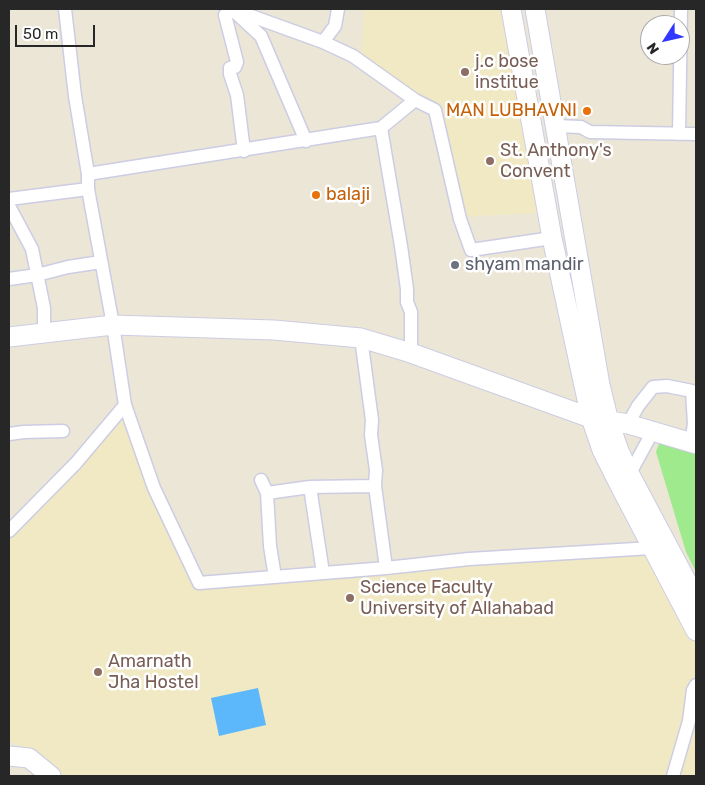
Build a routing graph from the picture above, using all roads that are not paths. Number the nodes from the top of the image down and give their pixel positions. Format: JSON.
{"nodes":[{"id":1,"x":65,"y":9,"type":"edge"},
{"id":2,"x":338,"y":9,"type":"edge"},
{"id":3,"x":511,"y":9,"type":"edge"},
{"id":4,"x":535,"y":9,"type":"edge"},
{"id":5,"x":681,"y":9,"type":"edge"},
{"id":6,"x":231,"y":10,"type":"edge"},
{"id":7,"x":323,"y":42,"type":"junction"},
{"id":8,"x":415,"y":100,"type":"junction"},
{"id":9,"x":555,"y":126,"type":"junction"},
{"id":10,"x":381,"y":128,"type":"junction"},
{"id":11,"x":679,"y":134,"type":"junction"},
{"id":12,"x":696,"y":134,"type":"edge"},
{"id":13,"x":306,"y":141,"type":"junction"},
{"id":14,"x":244,"y":151,"type":"junction"},
{"id":15,"x":88,"y":174,"type":"junction"},
{"id":16,"x":88,"y":190,"type":"junction"},
{"id":17,"x":9,"y":199,"type":"edge"},
{"id":18,"x":9,"y":206,"type":"edge"},
{"id":19,"x":552,"y":238,"type":"junction"},
{"id":20,"x":101,"y":262,"type":"junction"},
{"id":21,"x":37,"y":275,"type":"junction"},
{"id":22,"x":9,"y":279,"type":"edge"},
{"id":23,"x":113,"y":324,"type":"junction"},
{"id":24,"x":44,"y":332,"type":"junction"},
{"id":25,"x":9,"y":337,"type":"edge"},
{"id":26,"x":360,"y":338,"type":"junction"},
{"id":27,"x":411,"y":353,"type":"junction"},
{"id":28,"x":125,"y":405,"type":"junction"},
{"id":29,"x":600,"y":420,"type":"junction"},
{"id":30,"x":628,"y":424,"type":"junction"},
{"id":31,"x":63,"y":431,"type":"dead end"},
{"id":32,"x":653,"y":431,"type":"junction"},
{"id":33,"x":9,"y":434,"type":"edge"},
{"id":34,"x":694,"y":443,"type":"edge"},
{"id":35,"x":261,"y":480,"type":"dead end"},
{"id":36,"x":625,"y":480,"type":"junction"},
{"id":37,"x":310,"y":486,"type":"junction"},
{"id":38,"x":375,"y":486,"type":"junction"},
{"id":39,"x":267,"y":494,"type":"junction"},
{"id":40,"x":9,"y":531,"type":"edge"},
{"id":41,"x":652,"y":548,"type":"junction"},
{"id":42,"x":386,"y":568,"type":"junction"},
{"id":43,"x":323,"y":573,"type":"junction"},
{"id":44,"x":275,"y":577,"type":"junction"},
{"id":45,"x":696,"y":598,"type":"edge"},
{"id":46,"x":696,"y":631,"type":"edge"},
{"id":47,"x":696,"y":686,"type":"edge"},
{"id":48,"x":9,"y":756,"type":"edge"},
{"id":49,"x":51,"y":776,"type":"edge"},
{"id":50,"x":673,"y":776,"type":"edge"}],
"edges":[{"from":1,"to":15,"type":"street"},
{"from":2,"to":7,"type":"street"},
{"from":3,"to":19,"type":"street"},
{"from":4,"to":9,"type":"street"},
{"from":5,"to":11,"type":"street"},
{"from":6,"to":7,"type":"street"},
{"from":6,"to":13,"type":"street"},
{"from":6,"to":14,"type":"street"},
{"from":7,"to":8,"type":"street"},
{"from":8,"to":10,"type":"street"},
{"from":8,"to":19,"type":"street"},
{"from":9,"to":11,"type":"street"},
{"from":9,"to":29,"type":"street"},
{"from":10,"to":13,"type":"street"},
{"from":10,"to":27,"type":"street"},
{"from":11,"to":12,"type":"street"},
{"from":13,"to":14,"type":"street"},
{"from":14,"to":15,"type":"street"},
{"from":15,"to":16,"type":"street"},
{"from":16,"to":17,"type":"street"},
{"from":16,"to":20,"type":"street"},
{"from":18,"to":21,"type":"street"},
{"from":19,"to":29,"type":"street"},
{"from":20,"to":21,"type":"street"},
{"from":20,"to":23,"type":"street"},
{"from":21,"to":22,"type":"street"},
{"from":21,"to":24,"type":"street"},
{"from":23,"to":24,"type":"street"},
{"from":23,"to":26,"type":"street"},
{"from":23,"to":28,"type":"street"},
{"from":24,"to":25,"type":"street"},
{"from":26,"to":27,"type":"street"},
{"from":26,"to":38,"type":"street"},
{"from":27,"to":29,"type":"street"},
{"from":28,"to":40,"type":"street"},
{"from":28,"to":44,"type":"street"},
{"from":29,"to":30,"type":"street"},
{"from":29,"to":36,"type":"street"},
{"from":30,"to":32,"type":"street"},
{"from":30,"to":34,"type":"street"},
{"from":31,"to":33,"type":"street"},
{"from":32,"to":34,"type":"street"},
{"from":32,"to":36,"type":"street"},
{"from":35,"to":39,"type":"street"},
{"from":36,"to":41,"type":"street"},
{"from":36,"to":45,"type":"street"},
{"from":37,"to":38,"type":"street"},
{"from":37,"to":39,"type":"street"},
{"from":37,"to":43,"type":"street"},
{"from":38,"to":42,"type":"street"},
{"from":39,"to":44,"type":"street"},
{"from":41,"to":42,"type":"street"},
{"from":41,"to":46,"type":"street"},
{"from":42,"to":43,"type":"street"},
{"from":43,"to":44,"type":"street"},
{"from":47,"to":50,"type":"street"},
{"from":48,"to":49,"type":"street"}]}
